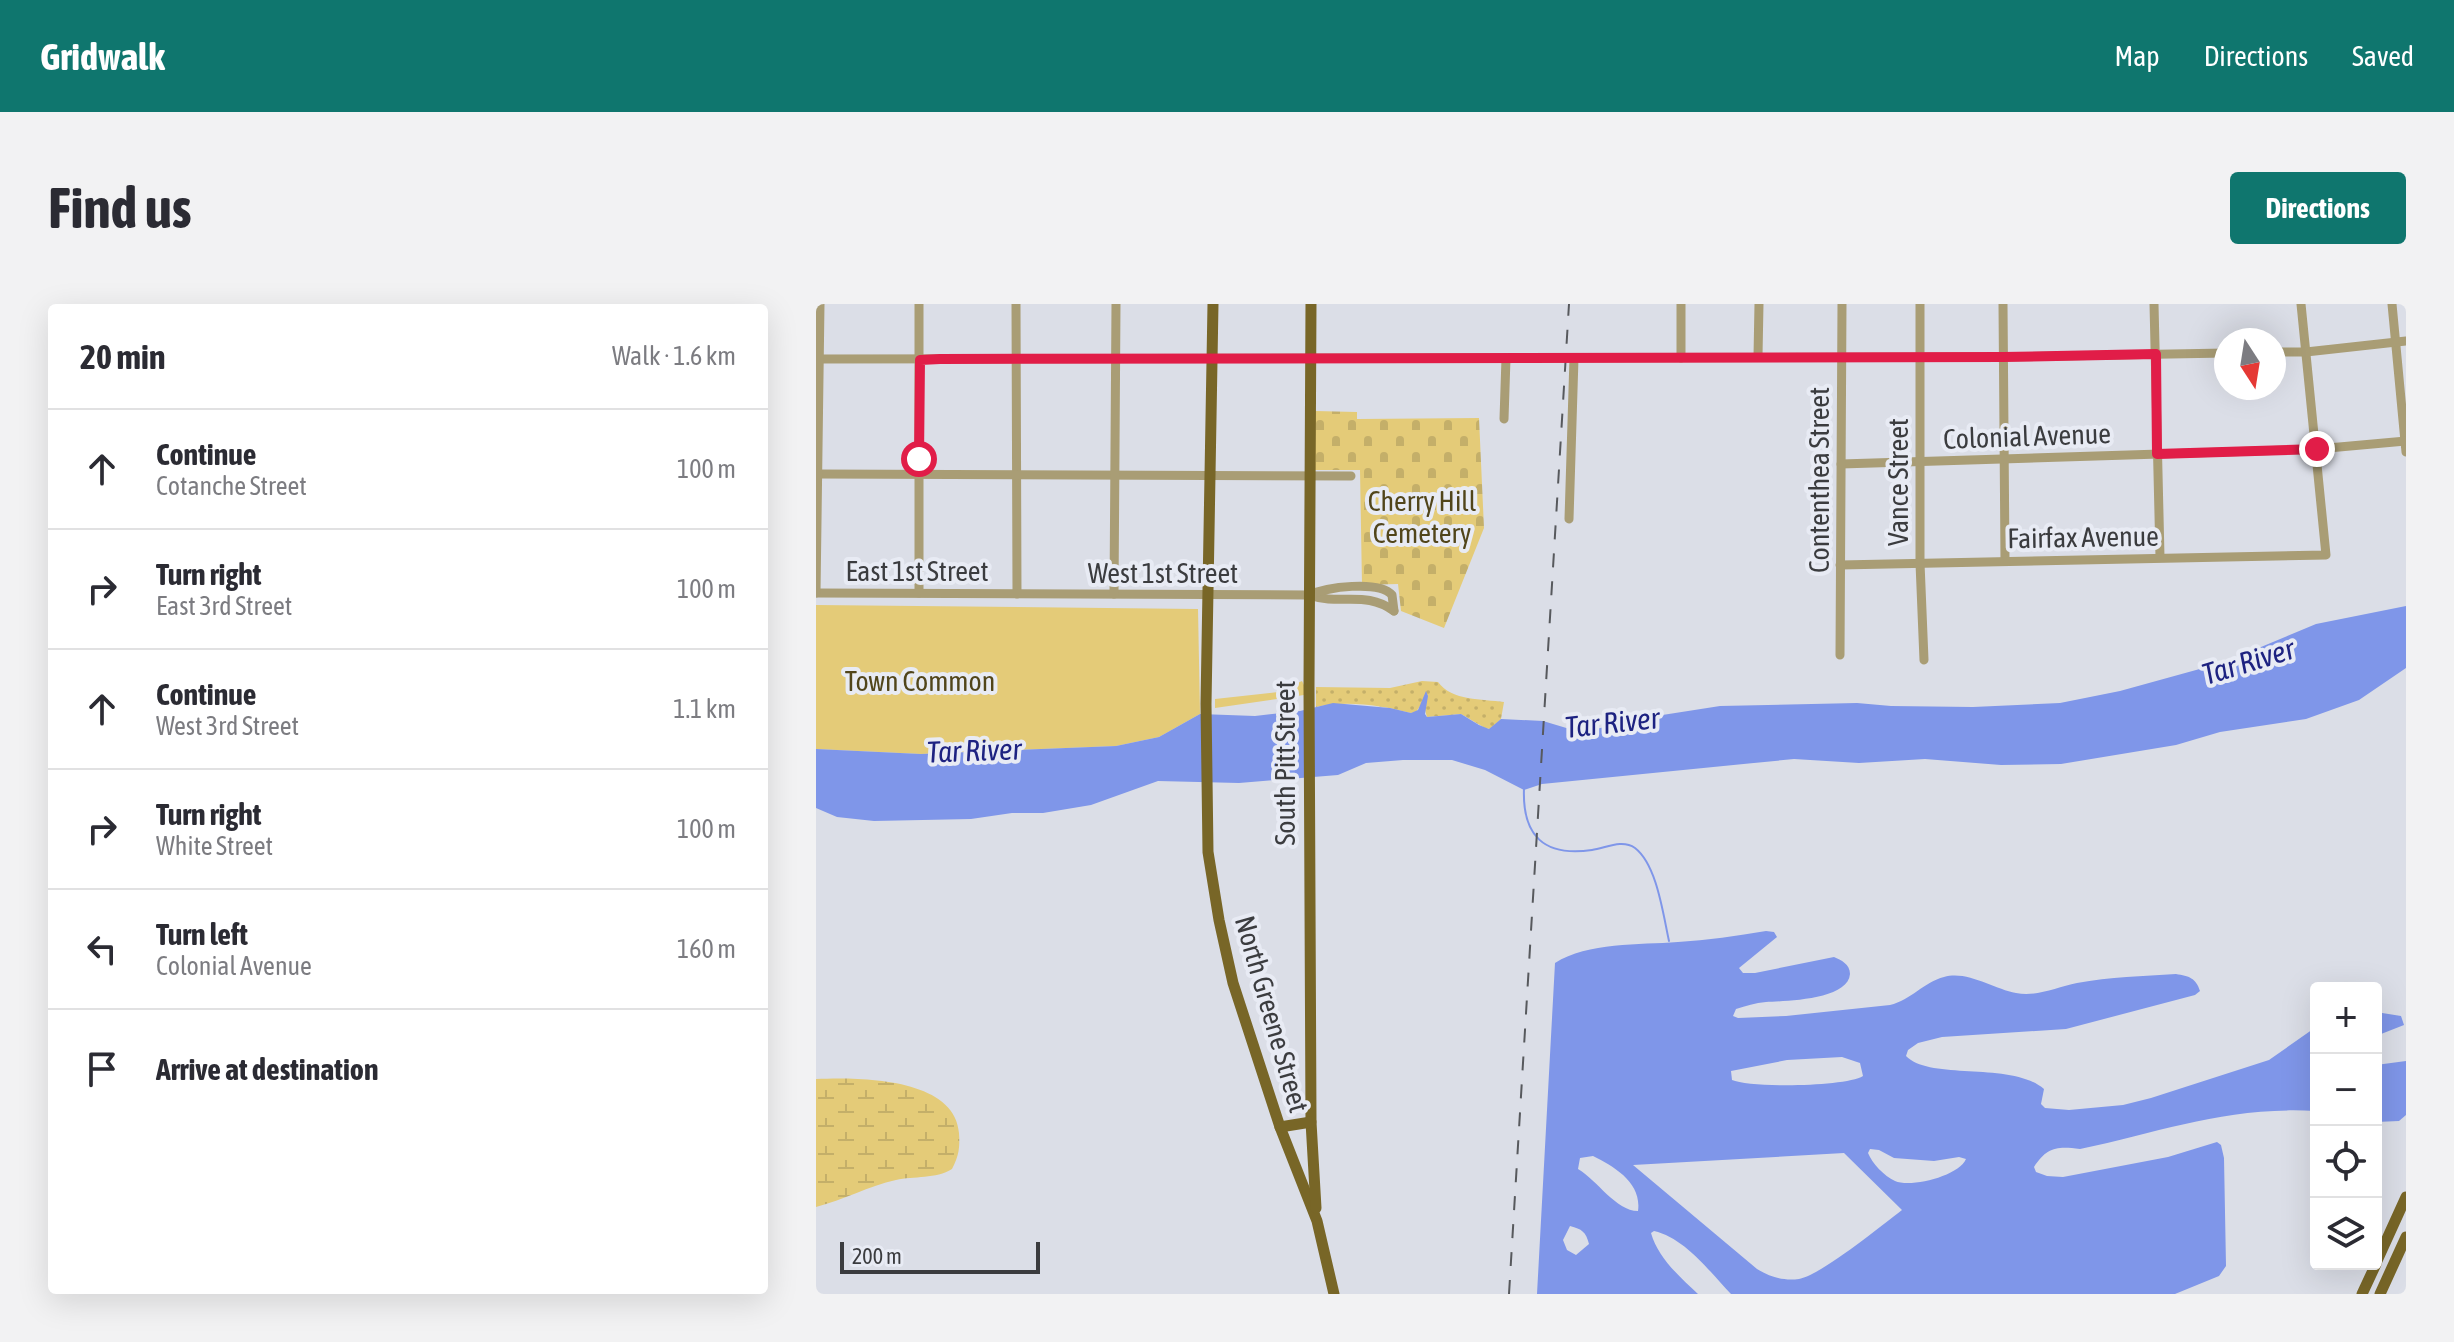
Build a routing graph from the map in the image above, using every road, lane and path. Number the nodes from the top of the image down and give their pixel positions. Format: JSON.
{"nodes":[{"id":1,"x":820,"y":304,"type":"edge"},
{"id":2,"x":919,"y":304,"type":"edge"},
{"id":3,"x":1016,"y":304,"type":"edge"},
{"id":4,"x":1116,"y":304,"type":"edge"},
{"id":5,"x":1213,"y":304,"type":"edge"},
{"id":6,"x":1311,"y":304,"type":"edge"},
{"id":7,"x":1681,"y":304,"type":"edge"},
{"id":8,"x":1759,"y":304,"type":"edge"},
{"id":9,"x":1842,"y":304,"type":"edge"},
{"id":10,"x":1920,"y":304,"type":"edge"},
{"id":11,"x":2003,"y":304,"type":"edge"},
{"id":12,"x":2154,"y":304,"type":"edge"},
{"id":13,"x":2301,"y":304,"type":"edge"},
{"id":14,"x":2392,"y":304,"type":"edge"},
{"id":15,"x":2401,"y":342,"type":"edge"},
{"id":16,"x":2286,"y":352,"type":"edge"},
{"id":17,"x":2306,"y":352,"type":"junction"},
{"id":18,"x":2214,"y":353,"type":"edge"},
{"id":19,"x":2156,"y":354,"type":"junction"},
{"id":20,"x":1758,"y":356,"type":"junction"},
{"id":21,"x":1841,"y":356,"type":"junction"},
{"id":22,"x":1920,"y":356,"type":"junction"},
{"id":23,"x":2003,"y":357,"type":"junction"},
{"id":24,"x":1115,"y":358,"type":"junction"},
{"id":25,"x":1310,"y":358,"type":"junction"},
{"id":26,"x":1506,"y":358,"type":"junction"},
{"id":27,"x":1574,"y":358,"type":"junction"},
{"id":28,"x":1681,"y":358,"type":"junction"},
{"id":29,"x":818,"y":359,"type":"edge"},
{"id":30,"x":1016,"y":359,"type":"junction"},
{"id":31,"x":1212,"y":359,"type":"junction"},
{"id":32,"x":920,"y":360,"type":"junction"},
{"id":33,"x":1504,"y":419,"type":"dead end"},
{"id":34,"x":2406,"y":441,"type":"edge"},
{"id":35,"x":2317,"y":449,"type":"junction"},
{"id":36,"x":2406,"y":452,"type":"edge"},
{"id":37,"x":2157,"y":454,"type":"junction"},
{"id":38,"x":2004,"y":459,"type":"junction"},
{"id":39,"x":1919,"y":461,"type":"junction"},
{"id":40,"x":1841,"y":464,"type":"junction"},
{"id":41,"x":818,"y":474,"type":"junction"},
{"id":42,"x":919,"y":475,"type":"junction"},
{"id":43,"x":1016,"y":476,"type":"junction"},
{"id":44,"x":1115,"y":476,"type":"junction"},
{"id":45,"x":1211,"y":476,"type":"junction"},
{"id":46,"x":1310,"y":476,"type":"junction"},
{"id":47,"x":1351,"y":476,"type":"dead end"},
{"id":48,"x":1569,"y":519,"type":"dead end"},
{"id":49,"x":2160,"y":557,"type":"junction"},
{"id":50,"x":2005,"y":561,"type":"junction"},
{"id":51,"x":1920,"y":563,"type":"junction"},
{"id":52,"x":1840,"y":565,"type":"junction"},
{"id":53,"x":1348,"y":588,"type":"junction"},
{"id":54,"x":1390,"y":592,"type":"junction"},
{"id":55,"x":816,"y":593,"type":"edge"},
{"id":56,"x":919,"y":593,"type":"junction"},
{"id":57,"x":1017,"y":594,"type":"junction"},
{"id":58,"x":1114,"y":594,"type":"junction"},
{"id":59,"x":1208,"y":595,"type":"junction"},
{"id":60,"x":1309,"y":595,"type":"junction"},
{"id":61,"x":1349,"y":600,"type":"junction"},
{"id":62,"x":1381,"y":601,"type":"junction"},
{"id":63,"x":1840,"y":655,"type":"dead end"},
{"id":64,"x":1924,"y":660,"type":"dead end"},
{"id":65,"x":1311,"y":1122,"type":"junction"},
{"id":66,"x":1280,"y":1127,"type":"junction"},
{"id":67,"x":2406,"y":1197,"type":"edge"},
{"id":68,"x":1317,"y":1221,"type":"junction"},
{"id":69,"x":2406,"y":1237,"type":"edge"},
{"id":70,"x":2382,"y":1251,"type":"edge"},
{"id":71,"x":2373,"y":1270,"type":"edge"},
{"id":72,"x":1334,"y":1294,"type":"edge"},
{"id":73,"x":2362,"y":1294,"type":"edge"},
{"id":74,"x":2380,"y":1294,"type":"edge"}],
"edges":[{"from":1,"to":29,"type":"street"},
{"from":2,"to":32,"type":"street"},
{"from":3,"to":30,"type":"street"},
{"from":4,"to":24,"type":"street"},
{"from":5,"to":31,"type":"main road","name":"North Greene Street"},
{"from":6,"to":25,"type":"main road","name":"South Pitt Street"},
{"from":7,"to":28,"type":"street"},
{"from":8,"to":20,"type":"street"},
{"from":9,"to":21,"type":"street","name":"Contenthea Street"},
{"from":10,"to":22,"type":"street","name":"Vance Street"},
{"from":11,"to":23,"type":"street"},
{"from":12,"to":19,"type":"street"},
{"from":13,"to":17,"type":"street"},
{"from":14,"to":15,"type":"street"},
{"from":15,"to":17,"type":"street"},
{"from":15,"to":34,"type":"street"},
{"from":16,"to":17,"type":"street"},
{"from":17,"to":35,"type":"street"},
{"from":18,"to":19,"type":"street"},
{"from":19,"to":23,"type":"street"},
{"from":19,"to":37,"type":"street"},
{"from":20,"to":21,"type":"street"},
{"from":20,"to":28,"type":"street"},
{"from":21,"to":22,"type":"street"},
{"from":21,"to":40,"type":"street","name":"Contenthea Street"},
{"from":22,"to":23,"type":"street"},
{"from":22,"to":39,"type":"street","name":"Vance Street"},
{"from":23,"to":38,"type":"street"},
{"from":24,"to":30,"type":"street"},
{"from":24,"to":31,"type":"street"},
{"from":24,"to":44,"type":"street"},
{"from":25,"to":26,"type":"street"},
{"from":25,"to":31,"type":"street"},
{"from":25,"to":46,"type":"main road","name":"South Pitt Street"},
{"from":26,"to":27,"type":"street"},
{"from":26,"to":33,"type":"street"},
{"from":27,"to":28,"type":"street"},
{"from":27,"to":48,"type":"street"},
{"from":29,"to":32,"type":"street"},
{"from":29,"to":41,"type":"street"},
{"from":30,"to":32,"type":"street"},
{"from":30,"to":43,"type":"street"},
{"from":31,"to":45,"type":"main road","name":"North Greene Street"},
{"from":32,"to":42,"type":"street"},
{"from":34,"to":35,"type":"street","name":"Colonial Avenue"},
{"from":34,"to":36,"type":"street"},
{"from":35,"to":37,"type":"street","name":"Colonial Avenue"},
{"from":35,"to":49,"type":"street","name":"Fairfax Avenue"},
{"from":37,"to":38,"type":"street","name":"Colonial Avenue"},
{"from":37,"to":49,"type":"street"},
{"from":38,"to":39,"type":"street","name":"Colonial Avenue"},
{"from":38,"to":50,"type":"street"},
{"from":39,"to":40,"type":"street","name":"Colonial Avenue"},
{"from":39,"to":51,"type":"street","name":"Vance Street"},
{"from":40,"to":52,"type":"street","name":"Contenthea Street"},
{"from":41,"to":42,"type":"street"},
{"from":41,"to":55,"type":"street"},
{"from":42,"to":43,"type":"street"},
{"from":42,"to":56,"type":"street"},
{"from":43,"to":44,"type":"street"},
{"from":43,"to":57,"type":"street"},
{"from":44,"to":45,"type":"street"},
{"from":44,"to":58,"type":"street"},
{"from":45,"to":46,"type":"street"},
{"from":45,"to":59,"type":"main road","name":"North Greene Street"},
{"from":46,"to":47,"type":"street"},
{"from":46,"to":60,"type":"main road","name":"South Pitt Street"},
{"from":49,"to":50,"type":"street","name":"Fairfax Avenue"},
{"from":50,"to":51,"type":"street","name":"Fairfax Avenue"},
{"from":51,"to":52,"type":"street","name":"Fairfax Avenue"},
{"from":51,"to":64,"type":"street","name":"Vance Street"},
{"from":52,"to":63,"type":"street","name":"Contenthea Street"},
{"from":53,"to":54,"type":"street"},
{"from":53,"to":60,"type":"street"},
{"from":53,"to":61,"type":"street"},
{"from":54,"to":62,"type":"street"},
{"from":54,"to":62,"type":"street"},
{"from":55,"to":56,"type":"street","name":"East 1st Street"},
{"from":56,"to":57,"type":"street","name":"East 1st Street"},
{"from":57,"to":58,"type":"street","name":"West 1st Street"},
{"from":58,"to":59,"type":"street","name":"West 1st Street"},
{"from":59,"to":60,"type":"street","name":"West 1st Street"},
{"from":59,"to":66,"type":"main road","name":"North Greene Street"},
{"from":60,"to":61,"type":"street"},
{"from":60,"to":65,"type":"main road","name":"South Pitt Street"},
{"from":61,"to":62,"type":"street"},
{"from":65,"to":66,"type":"main road"},
{"from":65,"to":68,"type":"main road","name":"South Pitt Street"},
{"from":66,"to":68,"type":"main road","name":"North Greene Street"},
{"from":67,"to":70,"type":"main road"},
{"from":68,"to":72,"type":"main road","name":"North Greene Street"},
{"from":69,"to":74,"type":"main road"},
{"from":71,"to":73,"type":"main road"}]}
